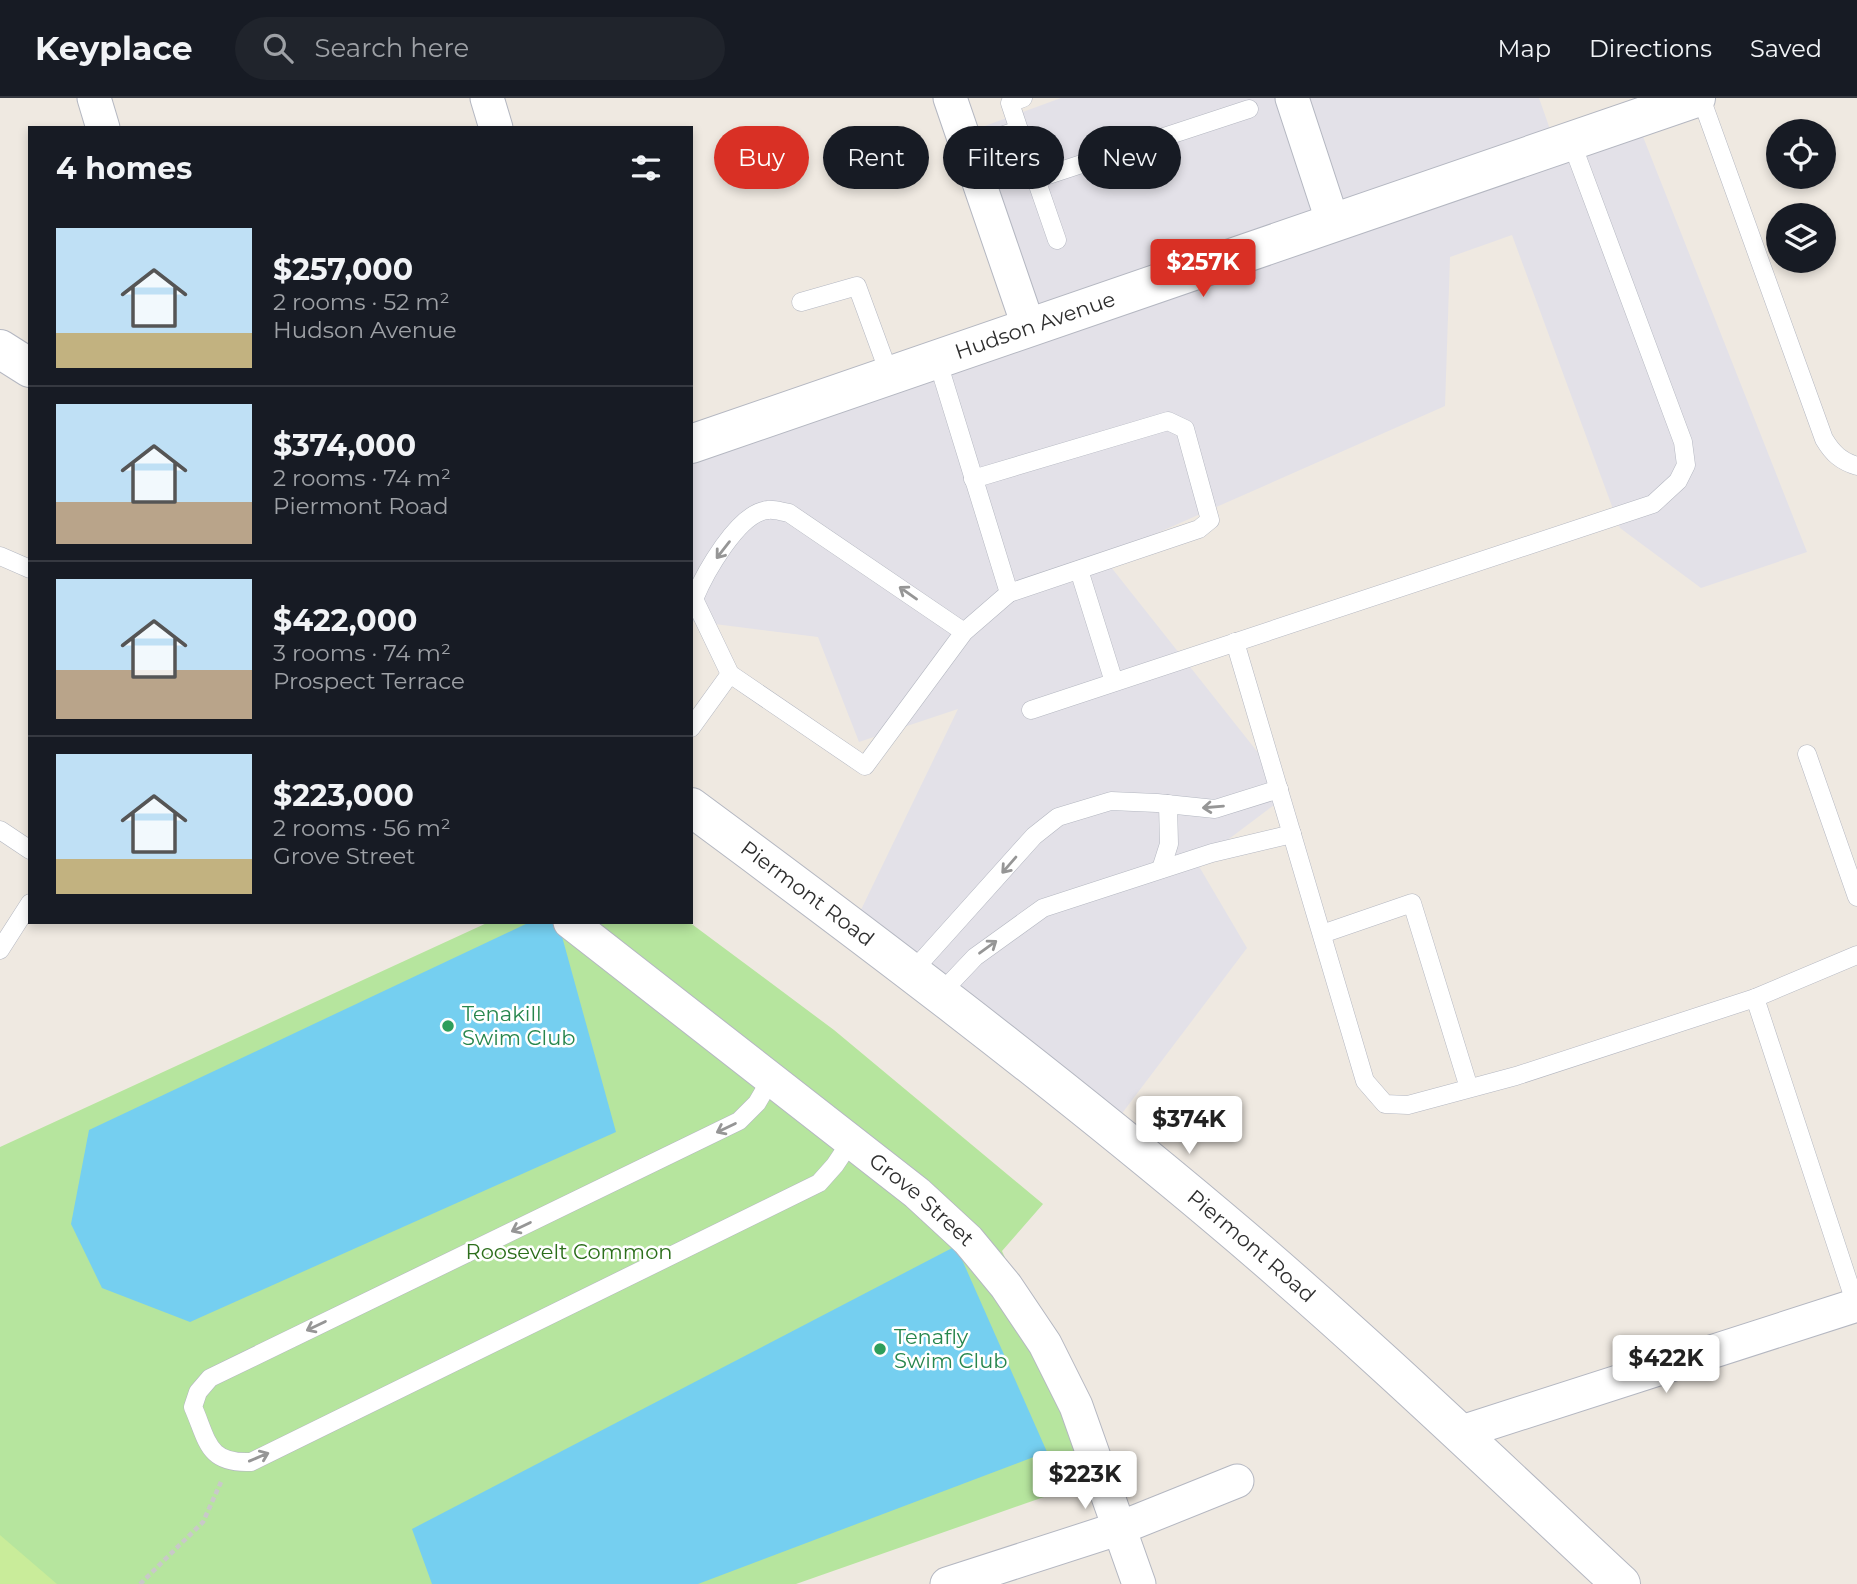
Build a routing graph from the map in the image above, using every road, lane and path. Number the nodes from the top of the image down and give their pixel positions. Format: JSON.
{"nodes":[{"id":1,"x":94,"y":98,"type":"edge"},
{"id":2,"x":487,"y":98,"type":"edge"},
{"id":3,"x":950,"y":98,"type":"edge"},
{"id":4,"x":1023,"y":98,"type":"edge"},
{"id":5,"x":1292,"y":98,"type":"edge"},
{"id":6,"x":1699,"y":98,"type":"edge"},
{"id":7,"x":1250,"y":109,"type":"dead end"},
{"id":8,"x":102,"y":126,"type":"edge"},
{"id":9,"x":495,"y":126,"type":"edge"},
{"id":10,"x":960,"y":126,"type":"edge"},
{"id":11,"x":1017,"y":126,"type":"edge"},
{"id":12,"x":1570,"y":141,"type":"junction"},
{"id":13,"x":1064,"y":170,"type":"edge"},
{"id":14,"x":981,"y":189,"type":"edge"},
{"id":15,"x":1039,"y":189,"type":"edge"},
{"id":16,"x":1333,"y":223,"type":"junction"},
{"id":17,"x":1057,"y":240,"type":"dead end"},
{"id":18,"x":801,"y":302,"type":"dead end"},
{"id":19,"x":1029,"y":328,"type":"junction"},
{"id":20,"x":0,"y":349,"type":"edge"},
{"id":21,"x":937,"y":359,"type":"junction"},
{"id":22,"x":28,"y":367,"type":"edge"},
{"id":23,"x":890,"y":376,"type":"junction"},
{"id":24,"x":693,"y":443,"type":"edge"},
{"id":25,"x":1857,"y":466,"type":"edge"},
{"id":26,"x":973,"y":479,"type":"junction"},
{"id":27,"x":0,"y":556,"type":"edge"},
{"id":28,"x":28,"y":568,"type":"edge"},
{"id":29,"x":1079,"y":570,"type":"junction"},
{"id":30,"x":1009,"y":593,"type":"junction"},
{"id":31,"x":964,"y":632,"type":"junction"},
{"id":32,"x":1235,"y":642,"type":"junction"},
{"id":33,"x":730,"y":674,"type":"junction"},
{"id":34,"x":1114,"y":682,"type":"junction"},
{"id":35,"x":1031,"y":710,"type":"dead end"},
{"id":36,"x":693,"y":726,"type":"edge"},
{"id":37,"x":1807,"y":754,"type":"dead end"},
{"id":38,"x":1279,"y":789,"type":"junction"},
{"id":39,"x":1168,"y":804,"type":"junction"},
{"id":40,"x":693,"y":809,"type":"edge"},
{"id":41,"x":0,"y":830,"type":"edge"},
{"id":42,"x":1292,"y":834,"type":"junction"},
{"id":43,"x":28,"y":849,"type":"edge"},
{"id":44,"x":1161,"y":869,"type":"junction"},
{"id":45,"x":1857,"y":897,"type":"edge"},
{"id":46,"x":28,"y":906,"type":"edge"},
{"id":47,"x":573,"y":924,"type":"edge"},
{"id":48,"x":1321,"y":934,"type":"junction"},
{"id":49,"x":0,"y":950,"type":"edge"},
{"id":50,"x":1857,"y":955,"type":"edge"},
{"id":51,"x":925,"y":984,"type":"junction"},
{"id":52,"x":1755,"y":998,"type":"junction"},
{"id":53,"x":771,"y":1079,"type":"junction"},
{"id":54,"x":1469,"y":1088,"type":"junction"},
{"id":55,"x":851,"y":1141,"type":"junction"},
{"id":56,"x":1856,"y":1305,"type":"edge"},
{"id":57,"x":1458,"y":1433,"type":"junction"},
{"id":58,"x":230,"y":1463,"type":"junction"},
{"id":59,"x":1237,"y":1481,"type":"dead end"},
{"id":60,"x":1119,"y":1528,"type":"junction"},
{"id":61,"x":140,"y":1584,"type":"edge"},
{"id":62,"x":947,"y":1584,"type":"edge"},
{"id":63,"x":1139,"y":1584,"type":"edge"},
{"id":64,"x":1621,"y":1584,"type":"edge"}],
"edges":[{"from":1,"to":8,"type":"street"},
{"from":2,"to":9,"type":"street"},
{"from":3,"to":10,"type":"street"},
{"from":4,"to":11,"type":"lane"},
{"from":5,"to":16,"type":"street"},
{"from":6,"to":12,"type":"street","name":"Hudson Avenue"},
{"from":6,"to":25,"type":"lane"},
{"from":7,"to":13,"type":"lane"},
{"from":12,"to":16,"type":"street","name":"Hudson Avenue"},
{"from":12,"to":32,"type":"lane"},
{"from":14,"to":19,"type":"street"},
{"from":15,"to":17,"type":"lane"},
{"from":16,"to":19,"type":"street","name":"Hudson Avenue"},
{"from":18,"to":23,"type":"lane"},
{"from":19,"to":21,"type":"street","name":"Hudson Avenue"},
{"from":20,"to":22,"type":"street"},
{"from":21,"to":23,"type":"street","name":"Hudson Avenue"},
{"from":21,"to":26,"type":"lane"},
{"from":23,"to":24,"type":"street","name":"Hudson Avenue"},
{"from":26,"to":29,"type":"lane"},
{"from":26,"to":30,"type":"lane"},
{"from":27,"to":28,"type":"lane"},
{"from":29,"to":30,"type":"lane"},
{"from":29,"to":34,"type":"lane"},
{"from":30,"to":31,"type":"lane"},
{"from":31,"to":33,"type":"lane"},
{"from":31,"to":33,"type":"lane","one_way":true},
{"from":32,"to":34,"type":"lane"},
{"from":32,"to":38,"type":"lane"},
{"from":33,"to":36,"type":"lane"},
{"from":34,"to":35,"type":"lane"},
{"from":37,"to":45,"type":"lane"},
{"from":38,"to":39,"type":"lane","one_way":true},
{"from":38,"to":42,"type":"lane"},
{"from":39,"to":44,"type":"lane"},
{"from":39,"to":51,"type":"lane","one_way":true},
{"from":40,"to":51,"type":"street","name":"Piermont Road"},
{"from":41,"to":43,"type":"lane"},
{"from":42,"to":44,"type":"lane"},
{"from":42,"to":48,"type":"lane"},
{"from":51,"to":44,"type":"lane","one_way":true},
{"from":46,"to":49,"type":"lane"},
{"from":47,"to":53,"type":"street","name":"Grove Street"},
{"from":48,"to":54,"type":"lane"},
{"from":48,"to":54,"type":"lane"},
{"from":50,"to":52,"type":"lane"},
{"from":51,"to":57,"type":"street","name":"Piermont Road"},
{"from":52,"to":54,"type":"lane"},
{"from":52,"to":56,"type":"lane"},
{"from":53,"to":55,"type":"street","name":"Grove Street"},
{"from":53,"to":58,"type":"lane","one_way":true},
{"from":58,"to":55,"type":"lane","one_way":true},
{"from":55,"to":60,"type":"street","name":"Grove Street"},
{"from":56,"to":57,"type":"street"},
{"from":57,"to":64,"type":"street","name":"Piermont Road"},
{"from":58,"to":61,"type":"path"},
{"from":59,"to":60,"type":"street"},
{"from":60,"to":62,"type":"street"},
{"from":60,"to":63,"type":"street","name":"Grove Street"}]}
